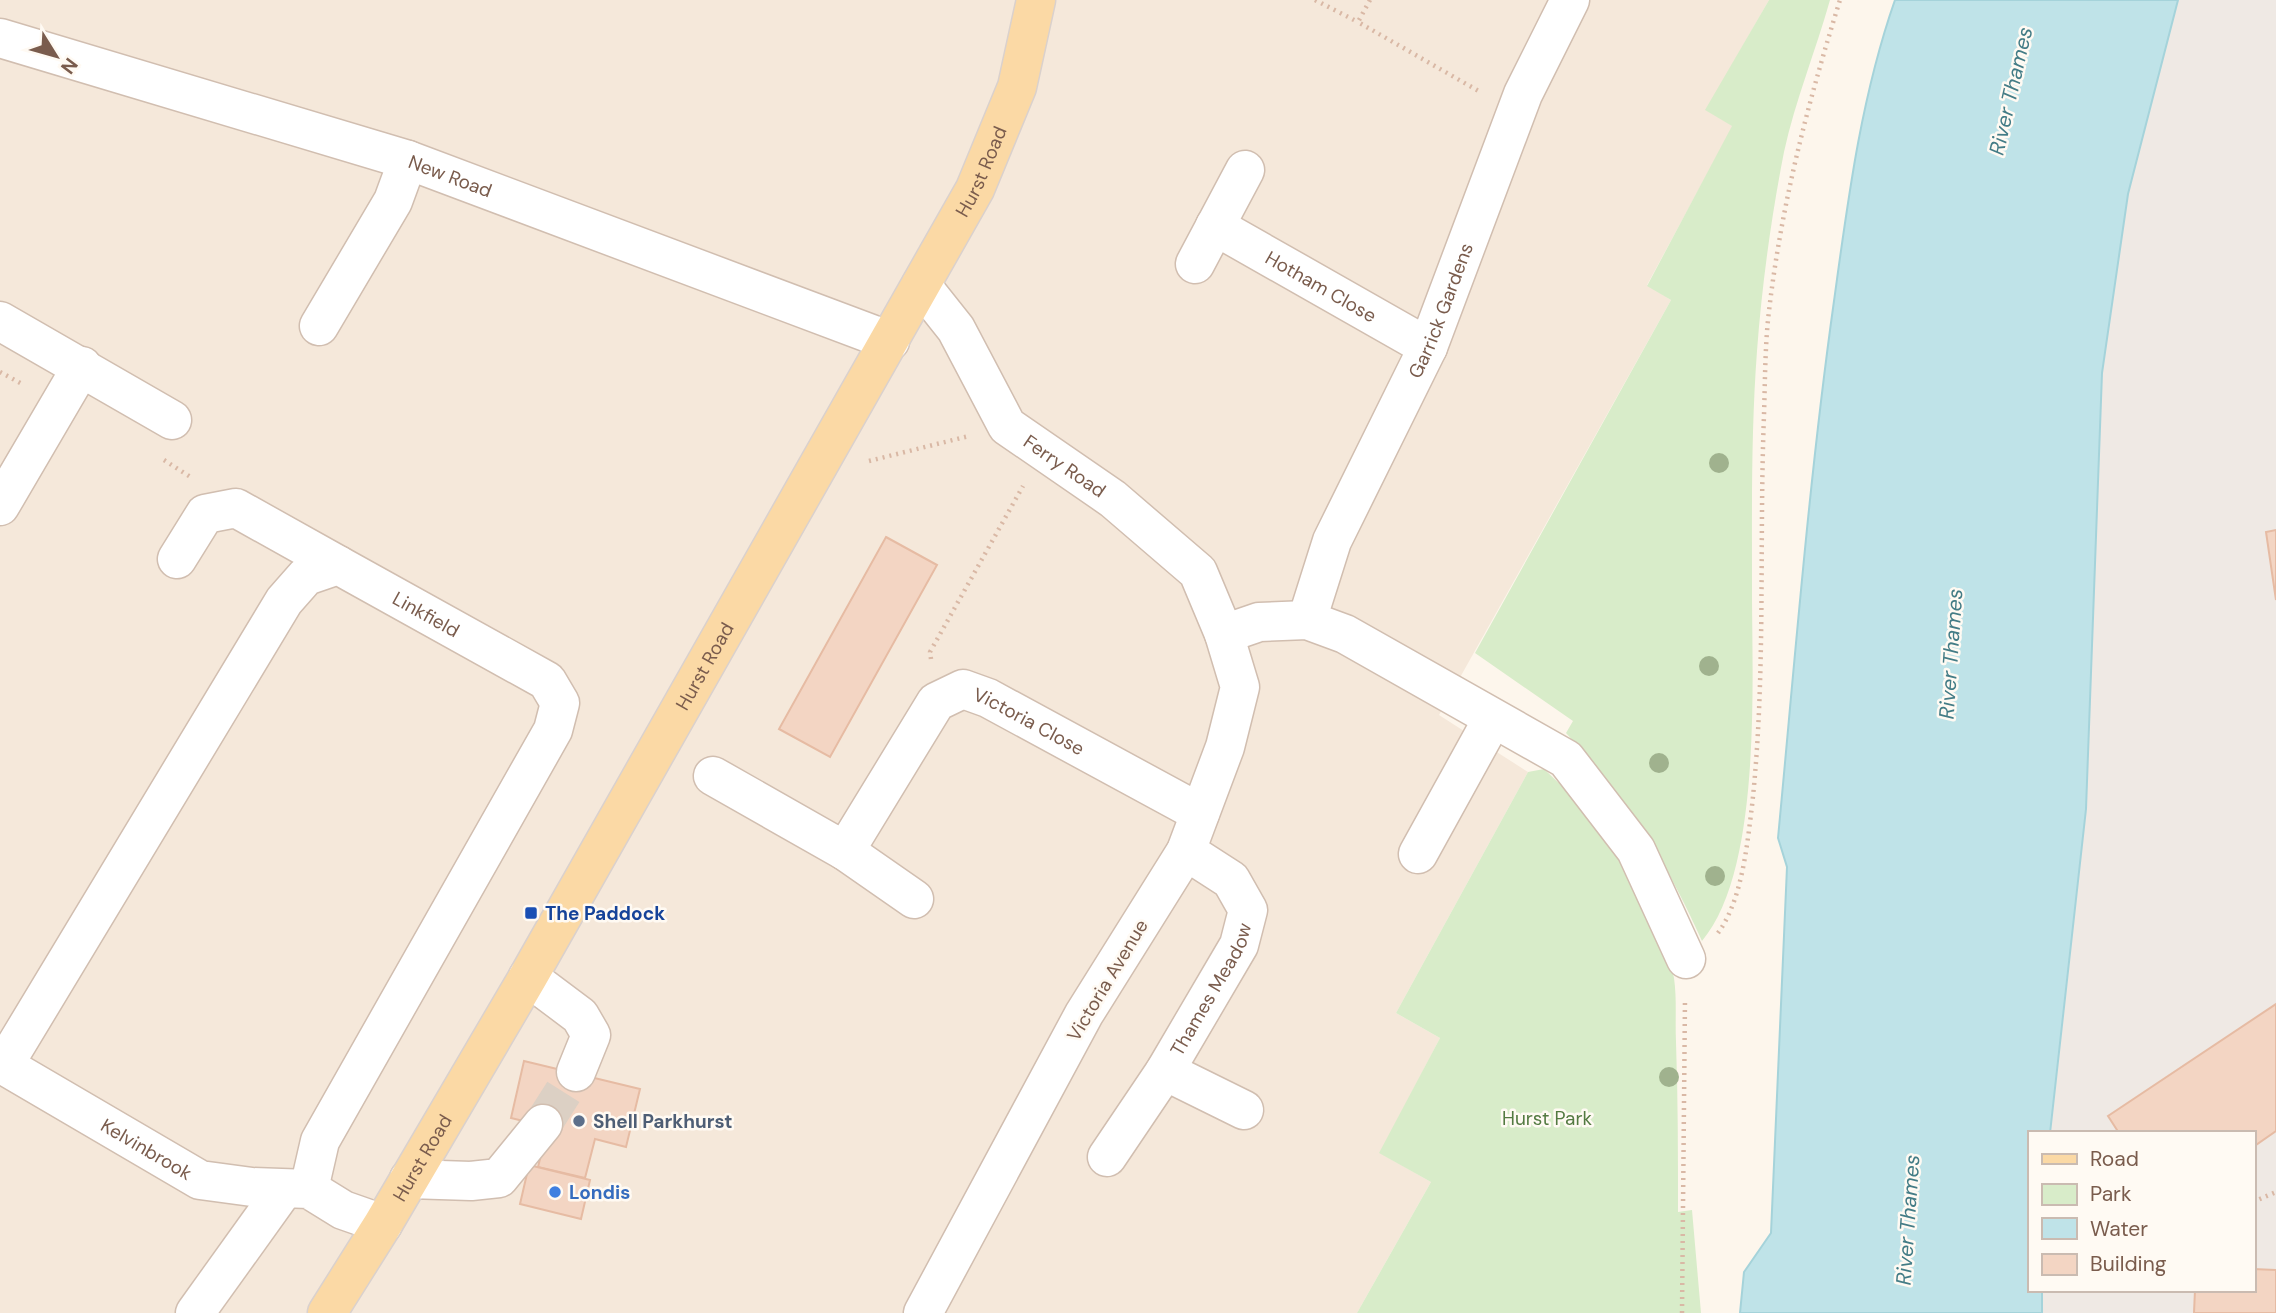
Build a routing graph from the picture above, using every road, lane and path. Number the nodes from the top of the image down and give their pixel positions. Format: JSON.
{"nodes":[{"id":1,"x":1036,"y":0,"type":"edge"},
{"id":2,"x":1315,"y":0,"type":"edge"},
{"id":3,"x":1370,"y":0,"type":"edge"},
{"id":4,"x":1570,"y":0,"type":"edge"},
{"id":5,"x":1840,"y":0,"type":"edge"},
{"id":6,"x":1358,"y":22,"type":"junction"},
{"id":7,"x":0,"y":38,"type":"edge"},
{"id":8,"x":1517,"y":113,"type":"junction"},
{"id":9,"x":408,"y":160,"type":"junction"},
{"id":10,"x":1245,"y":170,"type":"dead end"},
{"id":11,"x":1215,"y":226,"type":"junction"},
{"id":12,"x":1195,"y":264,"type":"dead end"},
{"id":13,"x":922,"y":285,"type":"junction"},
{"id":14,"x":0,"y":321,"type":"edge"},
{"id":15,"x":319,"y":326,"type":"dead end"},
{"id":16,"x":890,"y":341,"type":"junction"},
{"id":17,"x":1428,"y":347,"type":"junction"},
{"id":18,"x":82,"y":366,"type":"junction"},
{"id":19,"x":172,"y":420,"type":"joint"},
{"id":20,"x":1007,"y":426,"type":"junction"},
{"id":21,"x":1042,"y":452,"type":"junction"},
{"id":22,"x":822,"y":459,"type":"junction"},
{"id":23,"x":0,"y":506,"type":"edge"},
{"id":24,"x":236,"y":508,"type":"junction"},
{"id":25,"x":177,"y":559,"type":"dead end"},
{"id":26,"x":338,"y":565,"type":"junction"},
{"id":27,"x":1307,"y":620,"type":"junction"},
{"id":28,"x":1224,"y":634,"type":"junction"},
{"id":29,"x":936,"y":702,"type":"junction"},
{"id":30,"x":1492,"y":720,"type":"junction"},
{"id":31,"x":713,"y":776,"type":"dead end"},
{"id":32,"x":1200,"y":813,"type":"junction"},
{"id":33,"x":845,"y":851,"type":"junction"},
{"id":34,"x":1186,"y":851,"type":"junction"},
{"id":35,"x":1418,"y":854,"type":"dead end"},
{"id":36,"x":914,"y":900,"type":"dead end"},
{"id":37,"x":1686,"y":959,"type":"junction"},
{"id":38,"x":527,"y":977,"type":"junction"},
{"id":39,"x":2,"y":1064,"type":"edge"},
{"id":40,"x":1165,"y":1071,"type":"junction"},
{"id":41,"x":576,"y":1072,"type":"tunnel mouth"},
{"id":42,"x":1244,"y":1110,"type":"dead end"},
{"id":43,"x":543,"y":1124,"type":"tunnel mouth"},
{"id":44,"x":1107,"y":1157,"type":"dead end"},
{"id":45,"x":410,"y":1179,"type":"junction"},
{"id":46,"x":296,"y":1189,"type":"junction"},
{"id":47,"x":2276,"y":1192,"type":"edge"},
{"id":48,"x":2255,"y":1201,"type":"edge"},
{"id":49,"x":383,"y":1224,"type":"junction"},
{"id":50,"x":195,"y":1313,"type":"edge"},
{"id":51,"x":327,"y":1313,"type":"edge"},
{"id":52,"x":923,"y":1313,"type":"edge"},
{"id":53,"x":1682,"y":1313,"type":"edge"}],
"edges":[{"from":1,"to":13,"type":"main road","name":"Hurst Road"},
{"from":2,"to":6,"type":"path"},
{"from":3,"to":6,"type":"path"},
{"from":4,"to":8,"type":"street","name":"Garrick Gardens"},
{"from":5,"to":37,"type":"path"},
{"from":6,"to":8,"type":"path"},
{"from":7,"to":9,"type":"street","name":"New Road"},
{"from":8,"to":17,"type":"street","name":"Garrick Gardens"},
{"from":9,"to":15,"type":"street"},
{"from":9,"to":16,"type":"street","name":"New Road"},
{"from":10,"to":11,"type":"street"},
{"from":11,"to":12,"type":"street"},
{"from":11,"to":17,"type":"street","name":"Hotham Close"},
{"from":13,"to":16,"type":"main road","name":"Hurst Road"},
{"from":13,"to":20,"type":"street","name":"Ferry Road"},
{"from":14,"to":18,"type":"street"},
{"from":16,"to":22,"type":"main road","name":"Hurst Road"},
{"from":17,"to":27,"type":"street","name":"Garrick Gardens"},
{"from":18,"to":19,"type":"street"},
{"from":18,"to":23,"type":"street"},
{"from":19,"to":24,"type":"path"},
{"from":20,"to":21,"type":"street","name":"Ferry Road"},
{"from":20,"to":22,"type":"path"},
{"from":21,"to":28,"type":"street","name":"Ferry Road"},
{"from":21,"to":29,"type":"path"},
{"from":22,"to":38,"type":"main road","name":"Hurst Road"},
{"from":24,"to":25,"type":"street"},
{"from":24,"to":26,"type":"street","name":"Linkfield"},
{"from":26,"to":39,"type":"street"},
{"from":26,"to":46,"type":"street","name":"Linkfield"},
{"from":27,"to":28,"type":"street"},
{"from":27,"to":30,"type":"street"},
{"from":28,"to":32,"type":"street","name":"Victoria Avenue"},
{"from":29,"to":32,"type":"street","name":"Victoria Close"},
{"from":29,"to":33,"type":"street"},
{"from":30,"to":35,"type":"street"},
{"from":30,"to":37,"type":"street"},
{"from":31,"to":33,"type":"street"},
{"from":32,"to":34,"type":"street","name":"Victoria Avenue"},
{"from":33,"to":36,"type":"street"},
{"from":34,"to":40,"type":"street","name":"Thames Meadow"},
{"from":34,"to":52,"type":"street","name":"Victoria Avenue"},
{"from":37,"to":53,"type":"path"},
{"from":38,"to":41,"type":"street"},
{"from":38,"to":45,"type":"main road","name":"Hurst Road"},
{"from":39,"to":46,"type":"street","name":"Kelvinbrook"},
{"from":40,"to":42,"type":"street","name":"Thames Meadow"},
{"from":40,"to":44,"type":"street","name":"Thames Meadow"},
{"from":43,"to":45,"type":"street"},
{"from":45,"to":49,"type":"main road","name":"Hurst Road"},
{"from":46,"to":49,"type":"street","name":"Kelvinbrook"},
{"from":46,"to":50,"type":"street"},
{"from":47,"to":48,"type":"path"},
{"from":49,"to":51,"type":"main road","name":"Hurst Road"}]}
